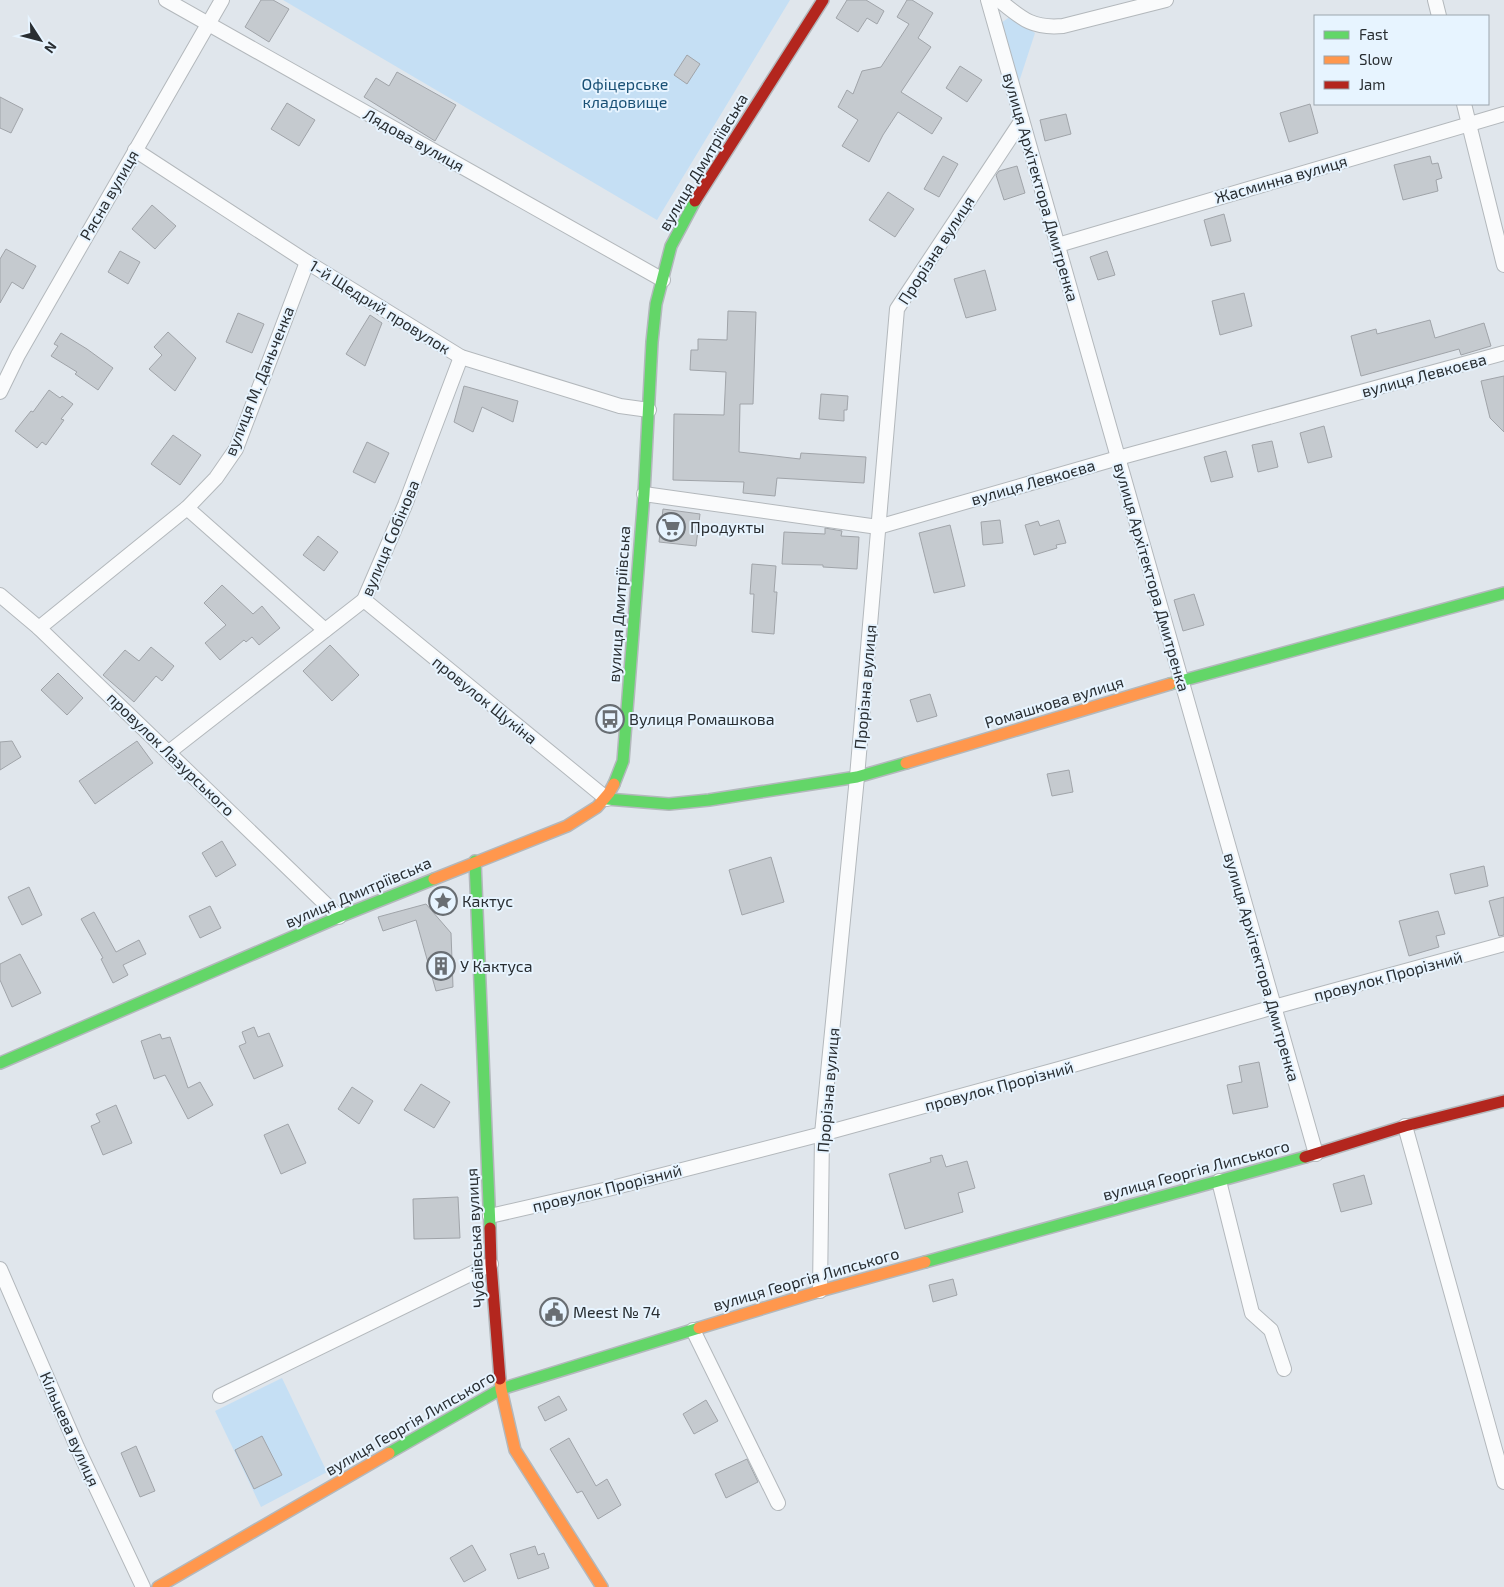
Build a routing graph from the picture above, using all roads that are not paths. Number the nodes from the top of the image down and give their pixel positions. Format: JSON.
{"nodes":[{"id":1,"x":166,"y":0,"type":"edge"},
{"id":2,"x":222,"y":0,"type":"edge"},
{"id":3,"x":823,"y":0,"type":"edge"},
{"id":4,"x":988,"y":0,"type":"edge"},
{"id":5,"x":999,"y":0,"type":"edge"},
{"id":6,"x":1166,"y":0,"type":"edge"},
{"id":7,"x":1434,"y":0,"type":"edge"},
{"id":8,"x":1439,"y":15,"type":"edge"},
{"id":9,"x":208,"y":23,"type":"junction"},
{"id":10,"x":1464,"y":105,"type":"edge"},
{"id":11,"x":1504,"y":114,"type":"edge"},
{"id":12,"x":1022,"y":120,"type":"junction"},
{"id":13,"x":1469,"y":124,"type":"junction"},
{"id":14,"x":135,"y":150,"type":"junction"},
{"id":15,"x":1058,"y":245,"type":"junction"},
{"id":16,"x":307,"y":262,"type":"junction"},
{"id":17,"x":1504,"y":265,"type":"edge"},
{"id":18,"x":663,"y":280,"type":"junction"},
{"id":19,"x":1504,"y":353,"type":"edge"},
{"id":20,"x":462,"y":357,"type":"junction"},
{"id":21,"x":0,"y":392,"type":"edge"},
{"id":22,"x":649,"y":410,"type":"junction"},
{"id":23,"x":1118,"y":458,"type":"junction"},
{"id":24,"x":644,"y":494,"type":"junction"},
{"id":25,"x":187,"y":508,"type":"junction"},
{"id":26,"x":878,"y":527,"type":"junction"},
{"id":27,"x":1504,"y":593,"type":"edge"},
{"id":28,"x":0,"y":595,"type":"edge"},
{"id":29,"x":364,"y":600,"type":"junction"},
{"id":30,"x":38,"y":628,"type":"junction"},
{"id":31,"x":325,"y":630,"type":"junction"},
{"id":32,"x":1181,"y":681,"type":"junction"},
{"id":33,"x":169,"y":752,"type":"junction"},
{"id":34,"x":857,"y":777,"type":"junction"},
{"id":35,"x":607,"y":800,"type":"junction"},
{"id":36,"x":475,"y":861,"type":"junction"},
{"id":37,"x":339,"y":916,"type":"junction"},
{"id":38,"x":1504,"y":944,"type":"edge"},
{"id":39,"x":1274,"y":1007,"type":"junction"},
{"id":40,"x":0,"y":1063,"type":"edge"},
{"id":41,"x":1504,"y":1101,"type":"edge"},
{"id":42,"x":1406,"y":1126,"type":"junction"},
{"id":43,"x":822,"y":1134,"type":"junction"},
{"id":44,"x":1316,"y":1154,"type":"junction"},
{"id":45,"x":1219,"y":1181,"type":"junction"},
{"id":46,"x":490,"y":1216,"type":"junction"},
{"id":47,"x":491,"y":1264,"type":"junction"},
{"id":48,"x":0,"y":1269,"type":"edge"},
{"id":49,"x":820,"y":1291,"type":"junction"},
{"id":50,"x":693,"y":1330,"type":"junction"},
{"id":51,"x":1284,"y":1369,"type":"dead end"},
{"id":52,"x":500,"y":1389,"type":"junction"},
{"id":53,"x":220,"y":1396,"type":"dead end"},
{"id":54,"x":1504,"y":1482,"type":"edge"},
{"id":55,"x":778,"y":1503,"type":"dead end"},
{"id":56,"x":143,"y":1587,"type":"edge"},
{"id":57,"x":158,"y":1587,"type":"edge"},
{"id":58,"x":602,"y":1587,"type":"edge"}],
"edges":[{"from":1,"to":9,"type":"street","name":"Лядова вулиця"},
{"from":2,"to":9,"type":"street","name":"Рясна вулиця"},
{"from":3,"to":18,"type":"street","name":"вулиця Дмитріївська"},
{"from":4,"to":12,"type":"street","name":"вулиця Архітектора Дмитренка"},
{"from":5,"to":6,"type":"street"},
{"from":7,"to":8,"type":"street"},
{"from":9,"to":14,"type":"street","name":"Рясна вулиця"},
{"from":9,"to":18,"type":"street","name":"Лядова вулиця"},
{"from":10,"to":13,"type":"street"},
{"from":11,"to":13,"type":"street","name":"Жасминна вулиця"},
{"from":12,"to":15,"type":"street","name":"вулиця Архітектора Дмитренка"},
{"from":12,"to":26,"type":"street","name":"Прорізна вулиця"},
{"from":13,"to":15,"type":"street","name":"Жасминна вулиця"},
{"from":13,"to":17,"type":"street"},
{"from":14,"to":16,"type":"street","name":"1-й Щедрий провулок"},
{"from":14,"to":21,"type":"street","name":"Рясна вулиця"},
{"from":15,"to":23,"type":"street","name":"вулиця Архітектора Дмитренка"},
{"from":16,"to":20,"type":"street","name":"1-й Щедрий провулок"},
{"from":16,"to":25,"type":"street","name":"вулиця М. Даньченка"},
{"from":18,"to":22,"type":"street","name":"вулиця Дмитріївська"},
{"from":19,"to":23,"type":"street","name":"вулиця Левкоєва"},
{"from":20,"to":22,"type":"street","name":"1-й Щедрий провулок"},
{"from":20,"to":29,"type":"street","name":"вулиця Собінова"},
{"from":22,"to":24,"type":"street","name":"вулиця Дмитріївська"},
{"from":23,"to":26,"type":"street","name":"вулиця Левкоєва"},
{"from":23,"to":32,"type":"street","name":"вулиця Архітектора Дмитренка"},
{"from":24,"to":26,"type":"street","name":"вулиця Левкоєва"},
{"from":24,"to":35,"type":"street","name":"вулиця Дмитріївська"},
{"from":25,"to":30,"type":"street","name":"вулиця М. Даньченка"},
{"from":25,"to":31,"type":"street"},
{"from":26,"to":34,"type":"street","name":"Прорізна вулиця"},
{"from":27,"to":32,"type":"street","name":"Ромашкова вулиця"},
{"from":28,"to":30,"type":"street","name":"провулок Лазурського"},
{"from":29,"to":31,"type":"street","name":"вулиця Собінова"},
{"from":29,"to":35,"type":"street","name":"провулок Щукіна"},
{"from":30,"to":33,"type":"street","name":"провулок Лазурського"},
{"from":31,"to":33,"type":"street","name":"вулиця Собінова"},
{"from":32,"to":34,"type":"street","name":"Ромашкова вулиця"},
{"from":32,"to":39,"type":"street","name":"вулиця Архітектора Дмитренка"},
{"from":33,"to":37,"type":"street","name":"провулок Лазурського"},
{"from":34,"to":35,"type":"street","name":"Ромашкова вулиця"},
{"from":34,"to":43,"type":"street","name":"Прорізна вулиця"},
{"from":35,"to":36,"type":"street","name":"вулиця Дмитріївська"},
{"from":36,"to":37,"type":"street","name":"вулиця Дмитріївська"},
{"from":36,"to":46,"type":"street","name":"Чубаївська вулиця"},
{"from":37,"to":40,"type":"street","name":"вулиця Дмитріївська"},
{"from":38,"to":39,"type":"street","name":"провулок Прорізний"},
{"from":39,"to":43,"type":"street","name":"провулок Прорізний"},
{"from":39,"to":44,"type":"street","name":"вулиця Архітектора Дмитренка"},
{"from":41,"to":42,"type":"street","name":"вулиця Георгія Липського"},
{"from":42,"to":44,"type":"street","name":"вулиця Георгія Липського"},
{"from":42,"to":54,"type":"street"},
{"from":43,"to":46,"type":"street","name":"провулок Прорізний"},
{"from":43,"to":49,"type":"street","name":"Прорізна вулиця"},
{"from":44,"to":45,"type":"street","name":"вулиця Георгія Липського"},
{"from":45,"to":49,"type":"street","name":"вулиця Георгія Липського"},
{"from":45,"to":51,"type":"street"},
{"from":46,"to":47,"type":"street","name":"Чубаївська вулиця"},
{"from":47,"to":52,"type":"street","name":"Чубаївська вулиця"},
{"from":47,"to":53,"type":"street"},
{"from":48,"to":56,"type":"street","name":"Кільцева вулиця"},
{"from":49,"to":50,"type":"street","name":"вулиця Георгія Липського"},
{"from":50,"to":52,"type":"street","name":"вулиця Георгія Липського"},
{"from":50,"to":55,"type":"street"},
{"from":52,"to":57,"type":"street","name":"вулиця Георгія Липського"},
{"from":52,"to":58,"type":"street","name":"Чубаївська вулиця"}]}
